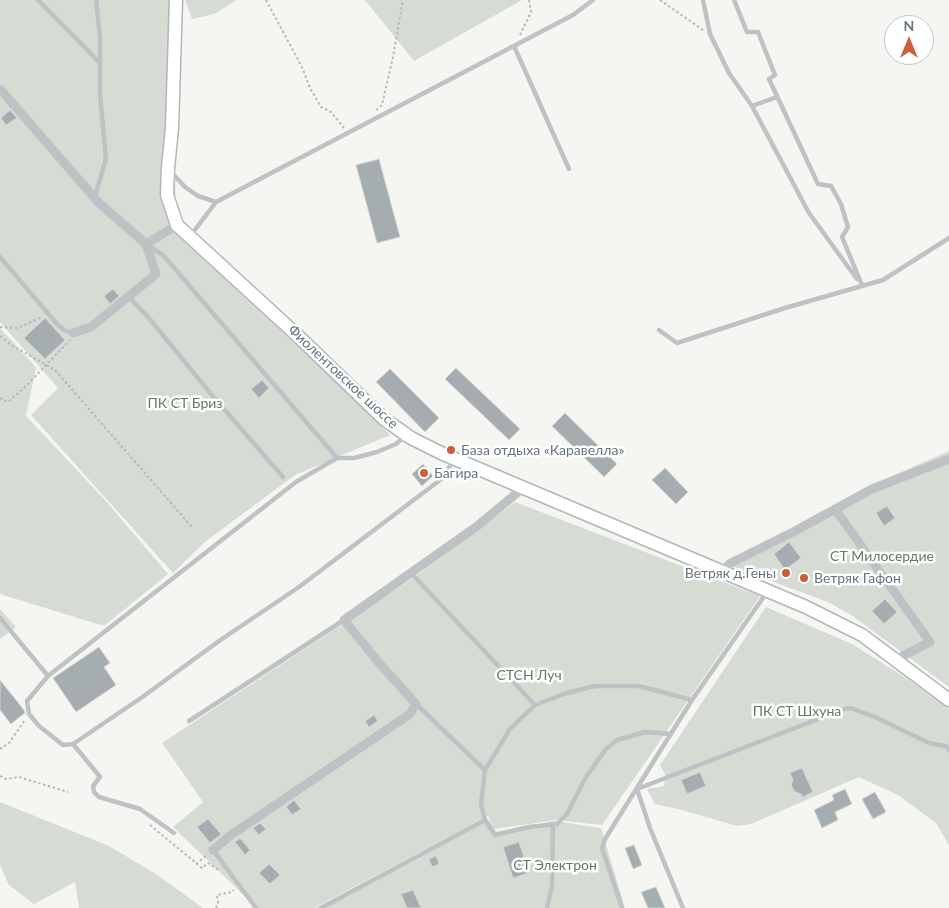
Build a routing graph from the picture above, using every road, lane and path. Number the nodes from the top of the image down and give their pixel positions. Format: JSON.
{"nodes":[{"id":1,"x":38,"y":0,"type":"edge"},
{"id":2,"x":96,"y":0,"type":"edge"},
{"id":3,"x":176,"y":0,"type":"edge"},
{"id":4,"x":266,"y":0,"type":"edge"},
{"id":5,"x":403,"y":0,"type":"edge"},
{"id":6,"x":529,"y":0,"type":"edge"},
{"id":7,"x":593,"y":0,"type":"edge"},
{"id":8,"x":660,"y":0,"type":"edge"},
{"id":9,"x":703,"y":0,"type":"edge"},
{"id":10,"x":734,"y":0,"type":"edge"},
{"id":11,"x":710,"y":34,"type":"junction"},
{"id":12,"x":514,"y":46,"type":"junction"},
{"id":13,"x":100,"y":63,"type":"junction"},
{"id":14,"x":0,"y":89,"type":"edge"},
{"id":15,"x":777,"y":97,"type":"junction"},
{"id":16,"x":752,"y":106,"type":"junction"},
{"id":17,"x":375,"y":110,"type":"dead end"},
{"id":18,"x":347,"y":133,"type":"junction"},
{"id":19,"x":168,"y":168,"type":"junction"},
{"id":20,"x":569,"y":168,"type":"dead end"},
{"id":21,"x":94,"y":198,"type":"junction"},
{"id":22,"x":216,"y":202,"type":"junction"},
{"id":23,"x":177,"y":225,"type":"junction"},
{"id":24,"x":190,"y":236,"type":"junction"},
{"id":25,"x":949,"y":238,"type":"edge"},
{"id":26,"x":146,"y":244,"type":"junction"},
{"id":27,"x":0,"y":257,"type":"edge"},
{"id":28,"x":862,"y":285,"type":"junction"},
{"id":29,"x":128,"y":296,"type":"junction"},
{"id":30,"x":48,"y":314,"type":"junction"},
{"id":31,"x":0,"y":327,"type":"edge"},
{"id":32,"x":659,"y":330,"type":"dead end"},
{"id":33,"x":73,"y":333,"type":"junction"},
{"id":34,"x":0,"y":336,"type":"edge"},
{"id":35,"x":46,"y":365,"type":"junction"},
{"id":36,"x":0,"y":398,"type":"edge"},
{"id":37,"x":406,"y":435,"type":"junction"},
{"id":38,"x":337,"y":458,"type":"junction"},
{"id":39,"x":454,"y":459,"type":"junction"},
{"id":40,"x":949,"y":459,"type":"edge"},
{"id":41,"x":283,"y":477,"type":"dead end"},
{"id":42,"x":523,"y":488,"type":"junction"},
{"id":43,"x":835,"y":510,"type":"junction"},
{"id":44,"x":192,"y":527,"type":"dead end"},
{"id":45,"x":411,"y":573,"type":"junction"},
{"id":46,"x":724,"y":573,"type":"junction"},
{"id":47,"x":767,"y":592,"type":"junction"},
{"id":48,"x":0,"y":618,"type":"edge"},
{"id":49,"x":344,"y":620,"type":"junction"},
{"id":50,"x":895,"y":660,"type":"junction"},
{"id":51,"x":48,"y":676,"type":"junction"},
{"id":52,"x":692,"y":700,"type":"junction"},
{"id":53,"x":949,"y":700,"type":"edge"},
{"id":54,"x":416,"y":704,"type":"junction"},
{"id":55,"x":535,"y":705,"type":"junction"},
{"id":56,"x":29,"y":714,"type":"junction"},
{"id":57,"x":189,"y":721,"type":"dead end"},
{"id":58,"x":671,"y":734,"type":"junction"},
{"id":59,"x":949,"y":741,"type":"edge"},
{"id":60,"x":72,"y":744,"type":"junction"},
{"id":61,"x":948,"y":748,"type":"edge"},
{"id":62,"x":0,"y":749,"type":"edge"},
{"id":63,"x":485,"y":770,"type":"junction"},
{"id":64,"x":0,"y":776,"type":"edge"},
{"id":65,"x":637,"y":788,"type":"junction"},
{"id":66,"x":68,"y":792,"type":"dead end"},
{"id":67,"x":485,"y":820,"type":"junction"},
{"id":68,"x":150,"y":825,"type":"dead end"},
{"id":69,"x":553,"y":825,"type":"junction"},
{"id":70,"x":174,"y":833,"type":"dead end"},
{"id":71,"x":210,"y":853,"type":"junction"},
{"id":72,"x":208,"y":863,"type":"dead end"},
{"id":73,"x":196,"y":864,"type":"junction"},
{"id":74,"x":235,"y":888,"type":"dead end"},
{"id":75,"x":216,"y":908,"type":"edge"},
{"id":76,"x":256,"y":908,"type":"edge"},
{"id":77,"x":321,"y":908,"type":"edge"},
{"id":78,"x":547,"y":908,"type":"edge"},
{"id":79,"x":622,"y":908,"type":"edge"},
{"id":80,"x":683,"y":908,"type":"edge"}],
"edges":[{"from":1,"to":13,"type":"lane"},
{"from":2,"to":13,"type":"lane"},
{"from":3,"to":19,"type":"main road"},
{"from":4,"to":18,"type":"path"},
{"from":5,"to":17,"type":"path"},
{"from":6,"to":12,"type":"path"},
{"from":7,"to":12,"type":"lane"},
{"from":8,"to":11,"type":"path"},
{"from":9,"to":11,"type":"lane"},
{"from":10,"to":15,"type":"lane"},
{"from":11,"to":16,"type":"lane"},
{"from":12,"to":18,"type":"lane"},
{"from":12,"to":20,"type":"lane"},
{"from":13,"to":21,"type":"lane"},
{"from":14,"to":21,"type":"street"},
{"from":15,"to":16,"type":"lane"},
{"from":15,"to":28,"type":"lane"},
{"from":16,"to":28,"type":"lane"},
{"from":18,"to":22,"type":"lane"},
{"from":19,"to":22,"type":"lane"},
{"from":19,"to":23,"type":"main road"},
{"from":21,"to":26,"type":"street"},
{"from":22,"to":24,"type":"lane"},
{"from":23,"to":24,"type":"main road","name":"Фиолентовское шоссе"},
{"from":23,"to":26,"type":"street"},
{"from":24,"to":37,"type":"main road","name":"Фиолентовское шоссе"},
{"from":25,"to":28,"type":"lane"},
{"from":26,"to":29,"type":"street"},
{"from":26,"to":38,"type":"lane"},
{"from":27,"to":30,"type":"lane"},
{"from":28,"to":32,"type":"lane"},
{"from":29,"to":33,"type":"street"},
{"from":29,"to":41,"type":"lane"},
{"from":30,"to":31,"type":"path"},
{"from":30,"to":33,"type":"lane"},
{"from":33,"to":35,"type":"path"},
{"from":34,"to":35,"type":"path"},
{"from":35,"to":36,"type":"path"},
{"from":35,"to":44,"type":"path"},
{"from":37,"to":38,"type":"lane"},
{"from":37,"to":39,"type":"main road","name":"Фиолентовское шоссе"},
{"from":38,"to":51,"type":"lane"},
{"from":39,"to":42,"type":"main road","name":"Фиолентовское шоссе"},
{"from":39,"to":60,"type":"lane"},
{"from":40,"to":43,"type":"street"},
{"from":42,"to":45,"type":"street"},
{"from":42,"to":46,"type":"main road","name":"Фиолентовское шоссе"},
{"from":43,"to":46,"type":"street"},
{"from":43,"to":50,"type":"street"},
{"from":45,"to":49,"type":"street"},
{"from":45,"to":55,"type":"lane"},
{"from":46,"to":47,"type":"main road","name":"Фиолентовское шоссе"},
{"from":47,"to":50,"type":"main road","name":"Фиолентовское шоссе"},
{"from":47,"to":52,"type":"lane"},
{"from":48,"to":51,"type":"lane"},
{"from":49,"to":54,"type":"street"},
{"from":49,"to":57,"type":"lane"},
{"from":50,"to":53,"type":"main road","name":"Фиолентовское шоссе"},
{"from":51,"to":56,"type":"lane"},
{"from":52,"to":55,"type":"lane"},
{"from":52,"to":58,"type":"lane"},
{"from":54,"to":63,"type":"lane"},
{"from":54,"to":71,"type":"street"},
{"from":55,"to":63,"type":"lane"},
{"from":56,"to":60,"type":"lane"},
{"from":56,"to":62,"type":"path"},
{"from":58,"to":65,"type":"lane"},
{"from":58,"to":69,"type":"lane"},
{"from":59,"to":61,"type":"lane"},
{"from":60,"to":70,"type":"lane"},
{"from":61,"to":65,"type":"lane"},
{"from":63,"to":67,"type":"lane"},
{"from":64,"to":66,"type":"path"},
{"from":65,"to":79,"type":"lane"},
{"from":65,"to":80,"type":"lane"},
{"from":67,"to":69,"type":"lane"},
{"from":67,"to":77,"type":"lane"},
{"from":68,"to":73,"type":"path"},
{"from":69,"to":78,"type":"lane"},
{"from":71,"to":73,"type":"path"},
{"from":71,"to":76,"type":"lane"},
{"from":72,"to":73,"type":"path"},
{"from":74,"to":75,"type":"path"}]}
